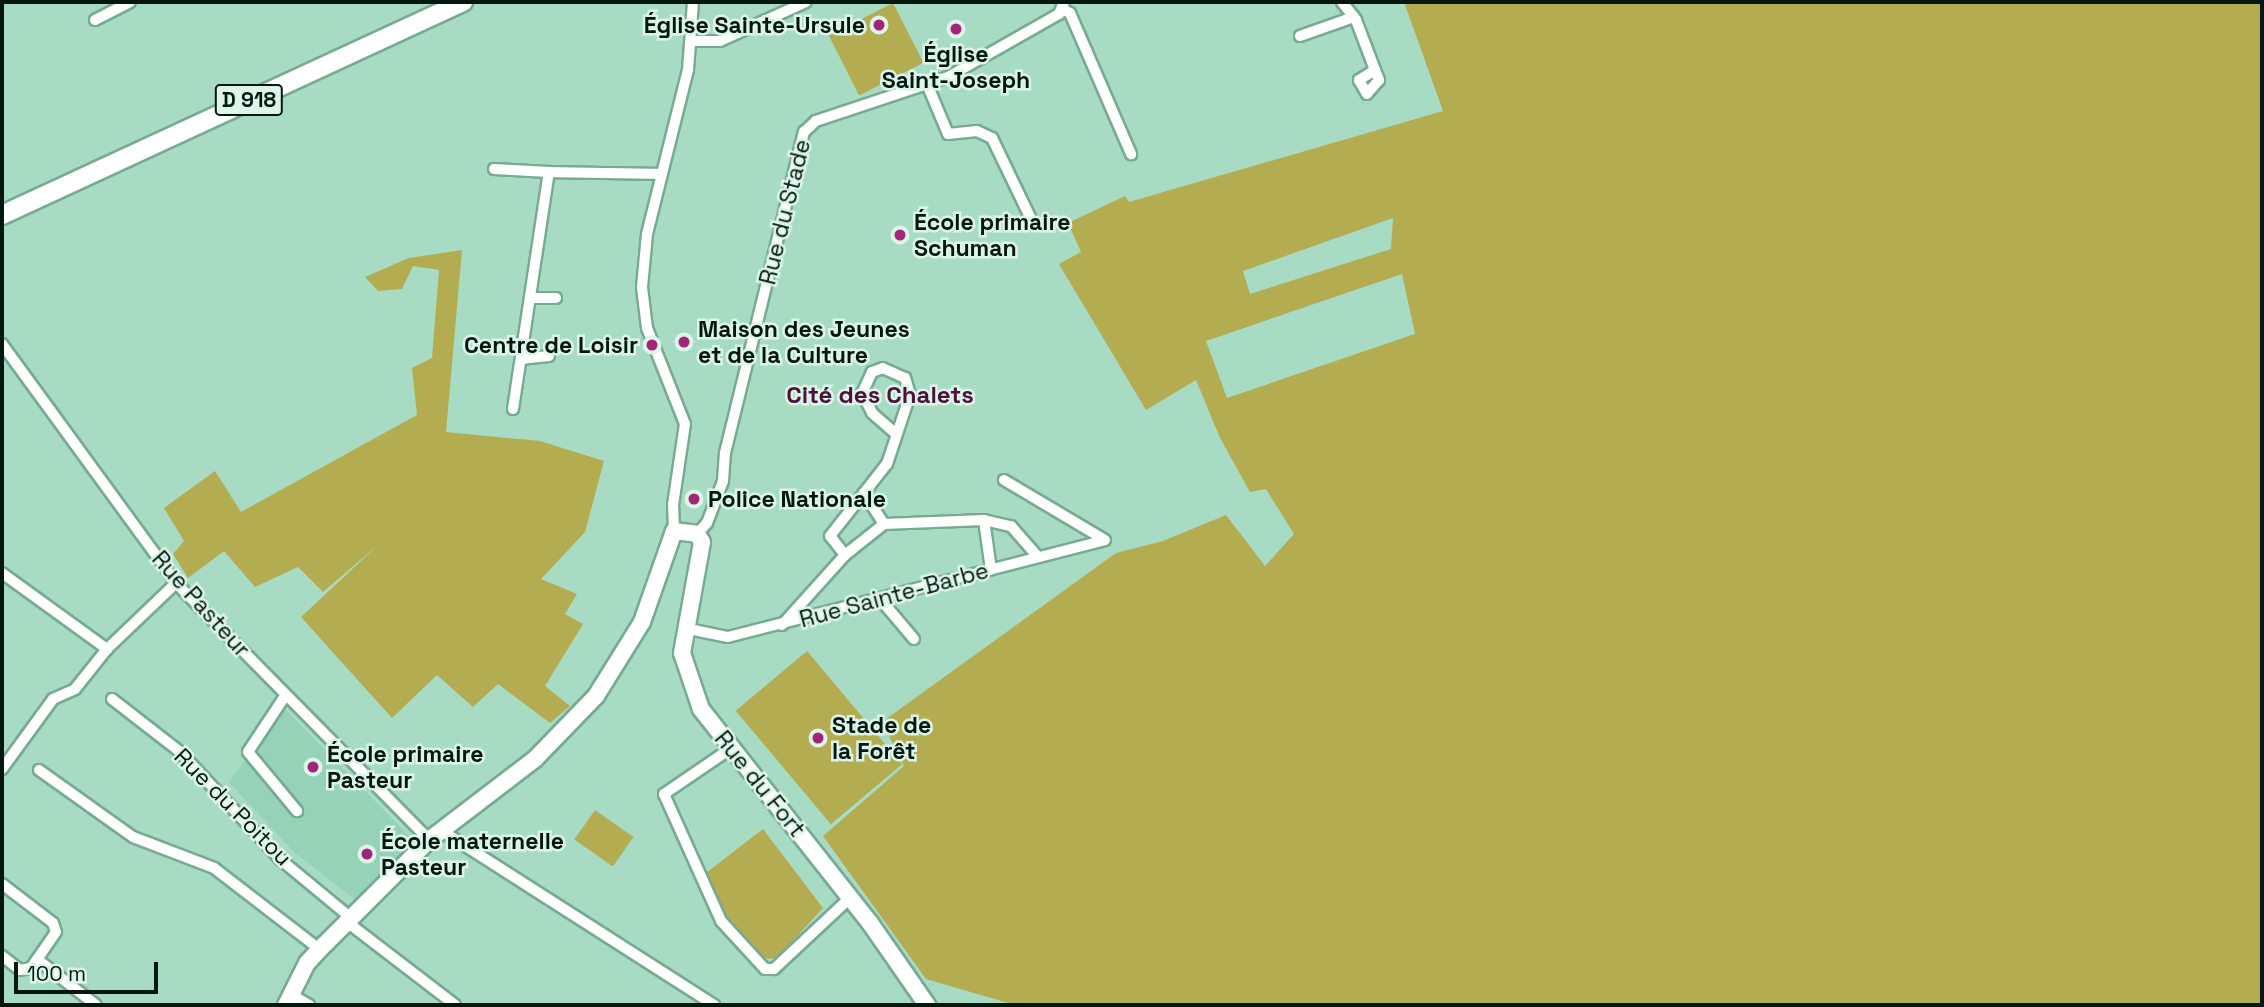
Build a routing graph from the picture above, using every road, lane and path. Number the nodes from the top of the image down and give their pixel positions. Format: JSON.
{"nodes":[{"id":1,"x":130,"y":2,"type":"edge"},
{"id":2,"x":693,"y":2,"type":"edge"},
{"id":3,"x":806,"y":2,"type":"edge"},
{"id":4,"x":1342,"y":2,"type":"edge"},
{"id":5,"x":454,"y":4,"type":"edge"},
{"id":6,"x":1064,"y":6,"type":"edge"},
{"id":7,"x":1354,"y":17,"type":"junction"},
{"id":8,"x":95,"y":20,"type":"dead end"},
{"id":9,"x":1300,"y":36,"type":"dead end"},
{"id":10,"x":693,"y":41,"type":"junction"},
{"id":11,"x":1375,"y":69,"type":"dead end"},
{"id":12,"x":928,"y":84,"type":"junction"},
{"id":13,"x":1131,"y":154,"type":"dead end"},
{"id":14,"x":494,"y":169,"type":"dead end"},
{"id":15,"x":549,"y":172,"type":"junction"},
{"id":16,"x":660,"y":174,"type":"junction"},
{"id":17,"x":2,"y":213,"type":"edge"},
{"id":18,"x":1032,"y":221,"type":"dead end"},
{"id":19,"x":530,"y":298,"type":"junction"},
{"id":20,"x":556,"y":298,"type":"dead end"},
{"id":21,"x":2,"y":344,"type":"edge"},
{"id":22,"x":549,"y":356,"type":"dead end"},
{"id":23,"x":521,"y":359,"type":"junction"},
{"id":24,"x":513,"y":409,"type":"dead end"},
{"id":25,"x":896,"y":433,"type":"junction"},
{"id":26,"x":1004,"y":480,"type":"dead end"},
{"id":27,"x":864,"y":493,"type":"junction"},
{"id":28,"x":985,"y":520,"type":"junction"},
{"id":29,"x":884,"y":524,"type":"junction"},
{"id":30,"x":674,"y":531,"type":"junction"},
{"id":31,"x":697,"y":534,"type":"junction"},
{"id":32,"x":845,"y":555,"type":"junction"},
{"id":33,"x":1038,"y":557,"type":"junction"},
{"id":34,"x":991,"y":570,"type":"junction"},
{"id":35,"x":2,"y":573,"type":"edge"},
{"id":36,"x":176,"y":583,"type":"junction"},
{"id":37,"x":881,"y":600,"type":"junction"},
{"id":38,"x":782,"y":625,"type":"junction"},
{"id":39,"x":684,"y":628,"type":"junction"},
{"id":40,"x":914,"y":639,"type":"dead end"},
{"id":41,"x":107,"y":649,"type":"junction"},
{"id":42,"x":285,"y":696,"type":"junction"},
{"id":43,"x":112,"y":699,"type":"dead end"},
{"id":44,"x":730,"y":750,"type":"junction"},
{"id":45,"x":2,"y":769,"type":"edge"},
{"id":46,"x":39,"y":770,"type":"dead end"},
{"id":47,"x":297,"y":811,"type":"dead end"},
{"id":48,"x":435,"y":836,"type":"junction"},
{"id":49,"x":2,"y":884,"type":"edge"},
{"id":50,"x":850,"y":898,"type":"junction"},
{"id":51,"x":349,"y":920,"type":"junction"},
{"id":52,"x":320,"y":949,"type":"junction"},
{"id":53,"x":2,"y":956,"type":"edge"},
{"id":54,"x":38,"y":960,"type":"junction"},
{"id":55,"x":289,"y":1000,"type":"edge"},
{"id":56,"x":96,"y":1005,"type":"edge"},
{"id":57,"x":309,"y":1005,"type":"edge"},
{"id":58,"x":455,"y":1005,"type":"edge"},
{"id":59,"x":714,"y":1005,"type":"edge"},
{"id":60,"x":927,"y":1005,"type":"edge"}],
"edges":[{"from":1,"to":8,"type":"street"},
{"from":2,"to":10,"type":"street"},
{"from":3,"to":10,"type":"street"},
{"from":4,"to":7,"type":"street"},
{"from":5,"to":17,"type":"main road","number":"D 918"},
{"from":6,"to":12,"type":"street","name":"Rue du Stade"},
{"from":6,"to":13,"type":"street"},
{"from":7,"to":9,"type":"street"},
{"from":7,"to":11,"type":"street"},
{"from":10,"to":16,"type":"street"},
{"from":12,"to":18,"type":"street"},
{"from":12,"to":31,"type":"street","name":"Rue du Stade"},
{"from":14,"to":15,"type":"street"},
{"from":15,"to":16,"type":"street"},
{"from":15,"to":19,"type":"street"},
{"from":16,"to":30,"type":"street"},
{"from":19,"to":20,"type":"street"},
{"from":19,"to":23,"type":"street"},
{"from":21,"to":36,"type":"street","name":"Rue Pasteur"},
{"from":22,"to":23,"type":"street"},
{"from":23,"to":24,"type":"street"},
{"from":25,"to":25,"type":"street"},
{"from":25,"to":27,"type":"street"},
{"from":26,"to":33,"type":"street","name":"Rue Sainte-Barbe"},
{"from":27,"to":29,"type":"street"},
{"from":27,"to":32,"type":"street"},
{"from":28,"to":29,"type":"street"},
{"from":28,"to":33,"type":"street"},
{"from":28,"to":34,"type":"street"},
{"from":29,"to":32,"type":"street"},
{"from":30,"to":31,"type":"street"},
{"from":30,"to":48,"type":"street"},
{"from":31,"to":39,"type":"street","name":"Rue du Fort"},
{"from":32,"to":38,"type":"street"},
{"from":33,"to":34,"type":"street","name":"Rue Sainte-Barbe"},
{"from":34,"to":37,"type":"street","name":"Rue Sainte-Barbe"},
{"from":35,"to":41,"type":"street"},
{"from":36,"to":41,"type":"street"},
{"from":36,"to":42,"type":"street","name":"Rue Pasteur"},
{"from":37,"to":38,"type":"street","name":"Rue Sainte-Barbe"},
{"from":37,"to":40,"type":"street"},
{"from":38,"to":39,"type":"street","name":"Rue Sainte-Barbe"},
{"from":39,"to":44,"type":"street","name":"Rue du Fort"},
{"from":41,"to":45,"type":"street"},
{"from":42,"to":47,"type":"street"},
{"from":42,"to":48,"type":"street","name":"Rue Pasteur"},
{"from":43,"to":51,"type":"street","name":"Rue du Poitou"},
{"from":44,"to":50,"type":"street","name":"Rue du Fort"},
{"from":44,"to":50,"type":"street"},
{"from":46,"to":52,"type":"street"},
{"from":48,"to":51,"type":"street"},
{"from":48,"to":59,"type":"street","name":"Rue Pasteur"},
{"from":49,"to":54,"type":"street"},
{"from":50,"to":60,"type":"street","name":"Rue du Fort"},
{"from":51,"to":52,"type":"street"},
{"from":51,"to":58,"type":"street","name":"Rue du Poitou"},
{"from":52,"to":55,"type":"street"},
{"from":53,"to":54,"type":"street"},
{"from":54,"to":56,"type":"street"},
{"from":55,"to":57,"type":"street"}]}
